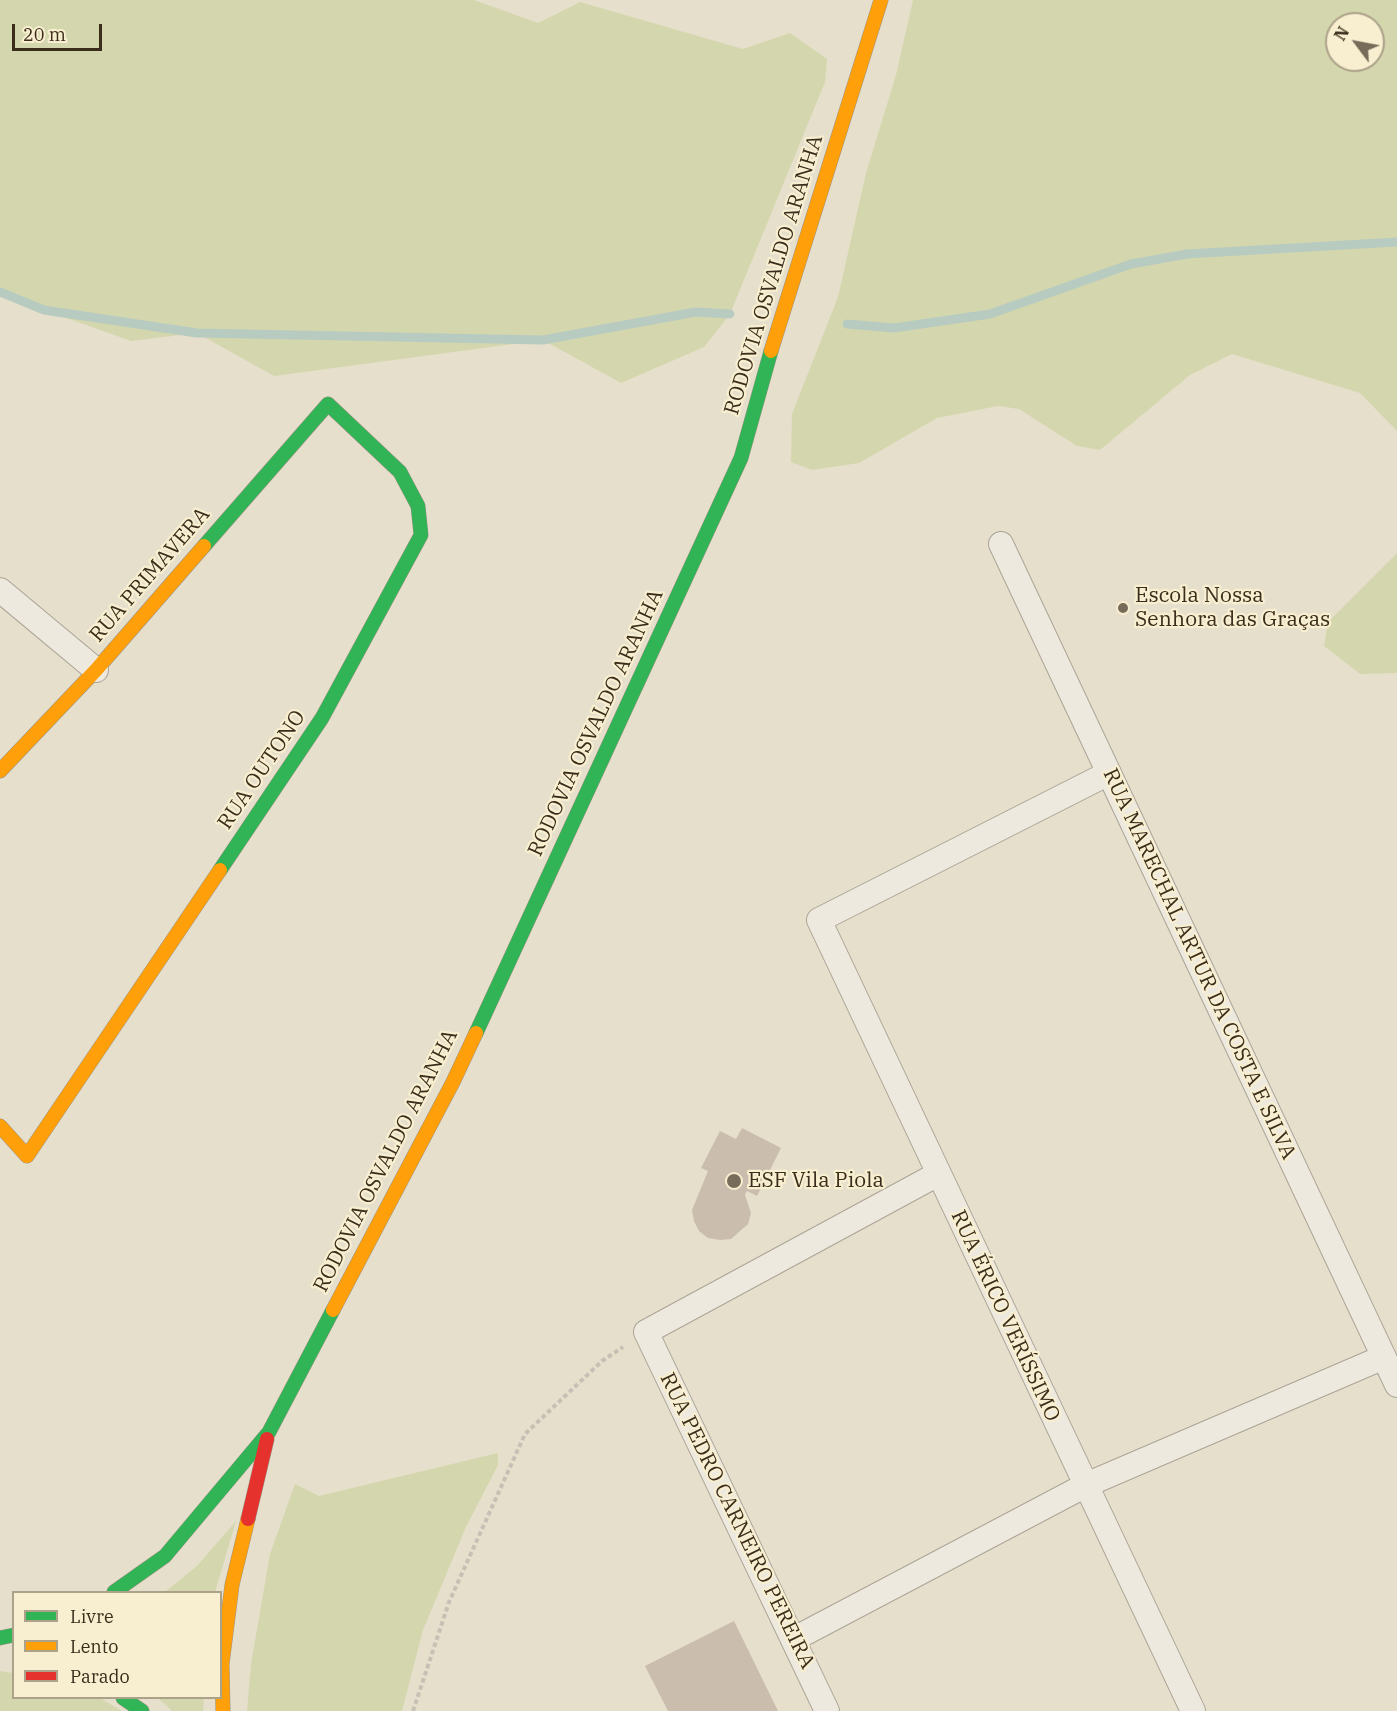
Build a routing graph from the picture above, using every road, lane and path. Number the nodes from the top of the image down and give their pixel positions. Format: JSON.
{"nodes":[{"id":1,"x":881,"y":0,"type":"edge"},
{"id":2,"x":328,"y":404,"type":"joint"},
{"id":3,"x":1001,"y":544,"type":"dead end"},
{"id":4,"x":0,"y":590,"type":"edge"},
{"id":5,"x":96,"y":670,"type":"junction"},
{"id":6,"x":0,"y":771,"type":"edge"},
{"id":7,"x":1109,"y":773,"type":"junction"},
{"id":8,"x":0,"y":1126,"type":"edge"},
{"id":9,"x":938,"y":1174,"type":"junction"},
{"id":10,"x":646,"y":1332,"type":"junction"},
{"id":11,"x":1384,"y":1357,"type":"junction"},
{"id":12,"x":1397,"y":1385,"type":"edge"},
{"id":13,"x":269,"y":1432,"type":"junction"},
{"id":14,"x":1086,"y":1485,"type":"junction"},
{"id":15,"x":117,"y":1591,"type":"edge"},
{"id":16,"x":794,"y":1639,"type":"junction"},
{"id":17,"x":124,"y":1699,"type":"edge"},
{"id":18,"x":142,"y":1711,"type":"edge"},
{"id":19,"x":223,"y":1711,"type":"edge"},
{"id":20,"x":413,"y":1711,"type":"edge"},
{"id":21,"x":827,"y":1711,"type":"edge"},
{"id":22,"x":1193,"y":1711,"type":"edge"}],
"edges":[{"from":1,"to":13,"type":"main road","name":"RODOVIA OSVALDO ARANHA"},
{"from":2,"to":5,"type":"main road","name":"RUA PRIMAVERA"},
{"from":2,"to":8,"type":"main road","name":"RUA OUTONO"},
{"from":3,"to":7,"type":"street","name":"RUA MARECHAL ARTUR DA COSTA E SILVA"},
{"from":4,"to":5,"type":"street"},
{"from":5,"to":6,"type":"main road","name":"RUA PRIMAVERA"},
{"from":7,"to":9,"type":"street","name":"RUA ÉRICO VERÍSSIMO"},
{"from":7,"to":11,"type":"street","name":"RUA MARECHAL ARTUR DA COSTA E SILVA"},
{"from":9,"to":10,"type":"street"},
{"from":9,"to":14,"type":"street","name":"RUA ÉRICO VERÍSSIMO"},
{"from":10,"to":16,"type":"street","name":"RUA PEDRO CARNEIRO PEREIRA"},
{"from":10,"to":20,"type":"path"},
{"from":11,"to":12,"type":"street","name":"RUA MARECHAL ARTUR DA COSTA E SILVA"},
{"from":11,"to":14,"type":"street"},
{"from":13,"to":15,"type":"main road"},
{"from":13,"to":19,"type":"main road"},
{"from":14,"to":16,"type":"street"},
{"from":14,"to":22,"type":"street","name":"RUA ÉRICO VERÍSSIMO"},
{"from":16,"to":21,"type":"street","name":"RUA PEDRO CARNEIRO PEREIRA"},
{"from":17,"to":18,"type":"main road"}]}
